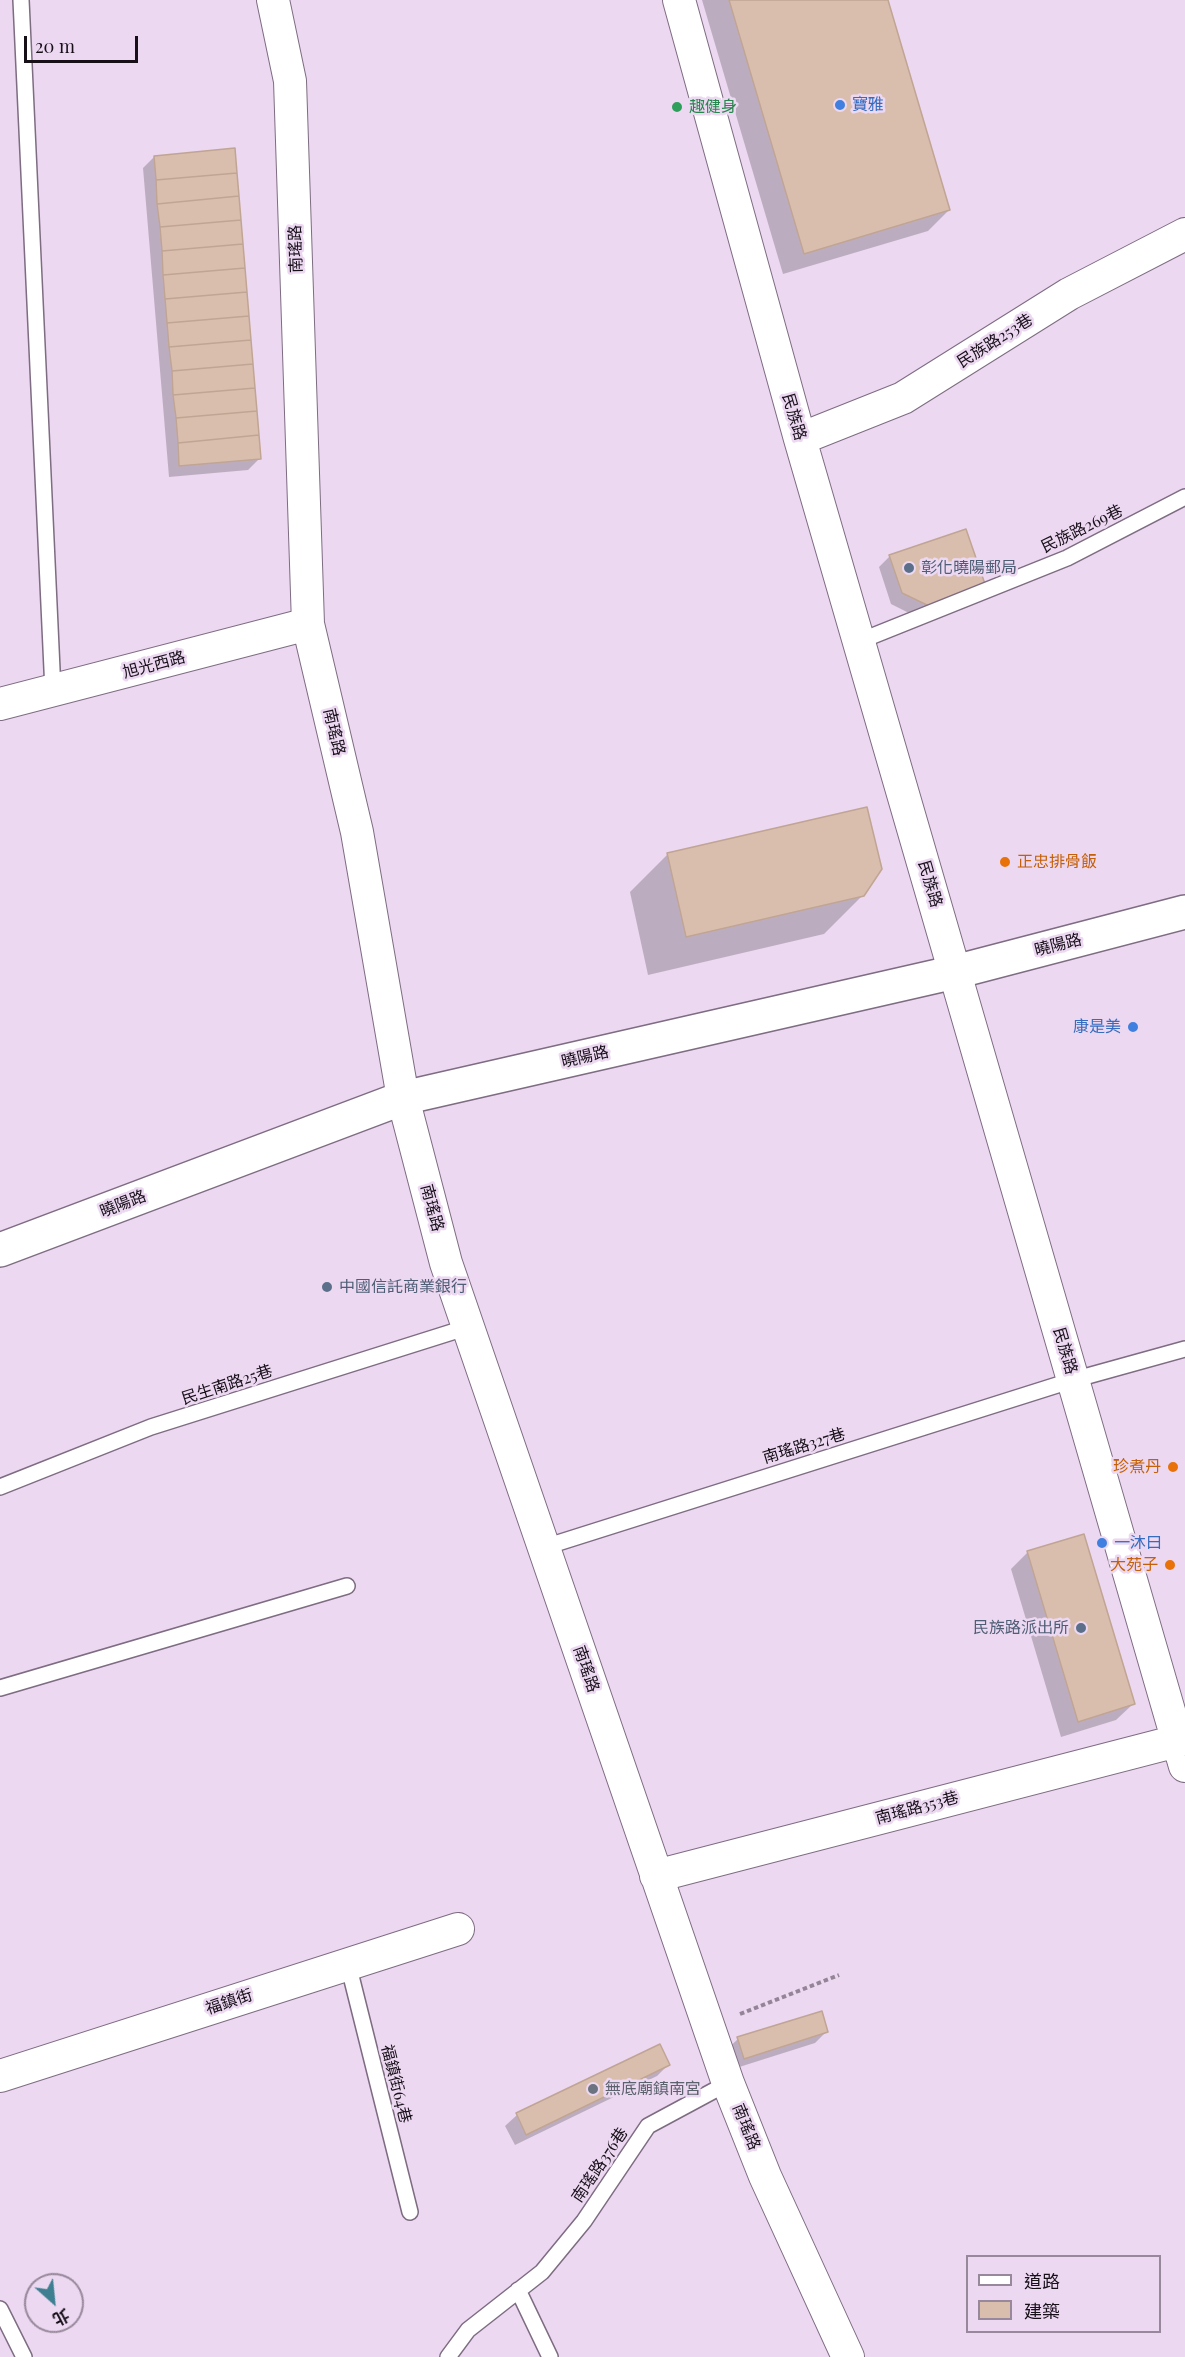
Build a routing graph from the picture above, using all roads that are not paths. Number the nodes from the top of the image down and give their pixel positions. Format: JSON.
{"nodes":[{"id":1,"x":21,"y":0,"type":"edge"},
{"id":2,"x":273,"y":0,"type":"edge"},
{"id":3,"x":679,"y":0,"type":"edge"},
{"id":4,"x":1185,"y":234,"type":"edge"},
{"id":5,"x":800,"y":439,"type":"junction"},
{"id":6,"x":1185,"y":497,"type":"edge"},
{"id":7,"x":308,"y":624,"type":"junction"},
{"id":8,"x":860,"y":641,"type":"junction"},
{"id":9,"x":53,"y":691,"type":"junction"},
{"id":10,"x":0,"y":705,"type":"edge"},
{"id":11,"x":1185,"y":912,"type":"edge"},
{"id":12,"x":955,"y":972,"type":"junction"},
{"id":13,"x":403,"y":1098,"type":"junction"},
{"id":14,"x":0,"y":1250,"type":"edge"},
{"id":15,"x":468,"y":1327,"type":"junction"},
{"id":16,"x":1185,"y":1349,"type":"edge"},
{"id":17,"x":1074,"y":1380,"type":"junction"},
{"id":18,"x":0,"y":1488,"type":"edge"},
{"id":19,"x":545,"y":1547,"type":"junction"},
{"id":20,"x":347,"y":1586,"type":"dead end"},
{"id":21,"x":0,"y":1688,"type":"edge"},
{"id":22,"x":1183,"y":1749,"type":"edge"},
{"id":23,"x":656,"y":1876,"type":"junction"},
{"id":24,"x":458,"y":1929,"type":"dead end"},
{"id":25,"x":348,"y":1964,"type":"junction"},
{"id":26,"x":0,"y":2076,"type":"edge"},
{"id":27,"x":728,"y":2083,"type":"junction"},
{"id":28,"x":410,"y":2212,"type":"dead end"},
{"id":29,"x":518,"y":2290,"type":"junction"},
{"id":30,"x":0,"y":2309,"type":"edge"},
{"id":31,"x":24,"y":2357,"type":"edge"},
{"id":32,"x":448,"y":2357,"type":"edge"},
{"id":33,"x":550,"y":2357,"type":"edge"},
{"id":34,"x":848,"y":2357,"type":"edge"}],
"edges":[{"from":1,"to":9,"type":"lane"},
{"from":2,"to":7,"type":"street","name":"南瑤路"},
{"from":3,"to":5,"type":"street","name":"民族路"},
{"from":4,"to":5,"type":"street","name":"民族路253巷"},
{"from":5,"to":8,"type":"street","name":"民族路"},
{"from":6,"to":8,"type":"lane","name":"民族路269巷"},
{"from":7,"to":9,"type":"street","name":"旭光西路"},
{"from":7,"to":13,"type":"street","name":"南瑤路"},
{"from":8,"to":12,"type":"street","name":"民族路"},
{"from":9,"to":10,"type":"street","name":"旭光西路"},
{"from":11,"to":12,"type":"street","name":"曉陽路"},
{"from":12,"to":13,"type":"street","name":"曉陽路"},
{"from":12,"to":17,"type":"street","name":"民族路"},
{"from":13,"to":14,"type":"street","name":"曉陽路"},
{"from":13,"to":15,"type":"street","name":"南瑤路"},
{"from":15,"to":18,"type":"lane","name":"民生南路25巷"},
{"from":15,"to":19,"type":"street","name":"南瑤路"},
{"from":16,"to":17,"type":"lane","name":"南瑤路327巷"},
{"from":17,"to":19,"type":"lane","name":"南瑤路327巷"},
{"from":17,"to":22,"type":"street","name":"民族路"},
{"from":19,"to":23,"type":"street","name":"南瑤路"},
{"from":20,"to":21,"type":"lane"},
{"from":22,"to":23,"type":"street","name":"南瑤路353巷"},
{"from":23,"to":27,"type":"street","name":"南瑤路"},
{"from":24,"to":25,"type":"street","name":"福鎮街"},
{"from":25,"to":26,"type":"street","name":"福鎮街"},
{"from":25,"to":28,"type":"lane","name":"福鎮街64巷"},
{"from":27,"to":29,"type":"lane","name":"南瑤路376巷"},
{"from":27,"to":34,"type":"street","name":"南瑤路"},
{"from":29,"to":32,"type":"lane","name":"南瑤路376巷"},
{"from":29,"to":33,"type":"lane"},
{"from":30,"to":31,"type":"lane"}]}
